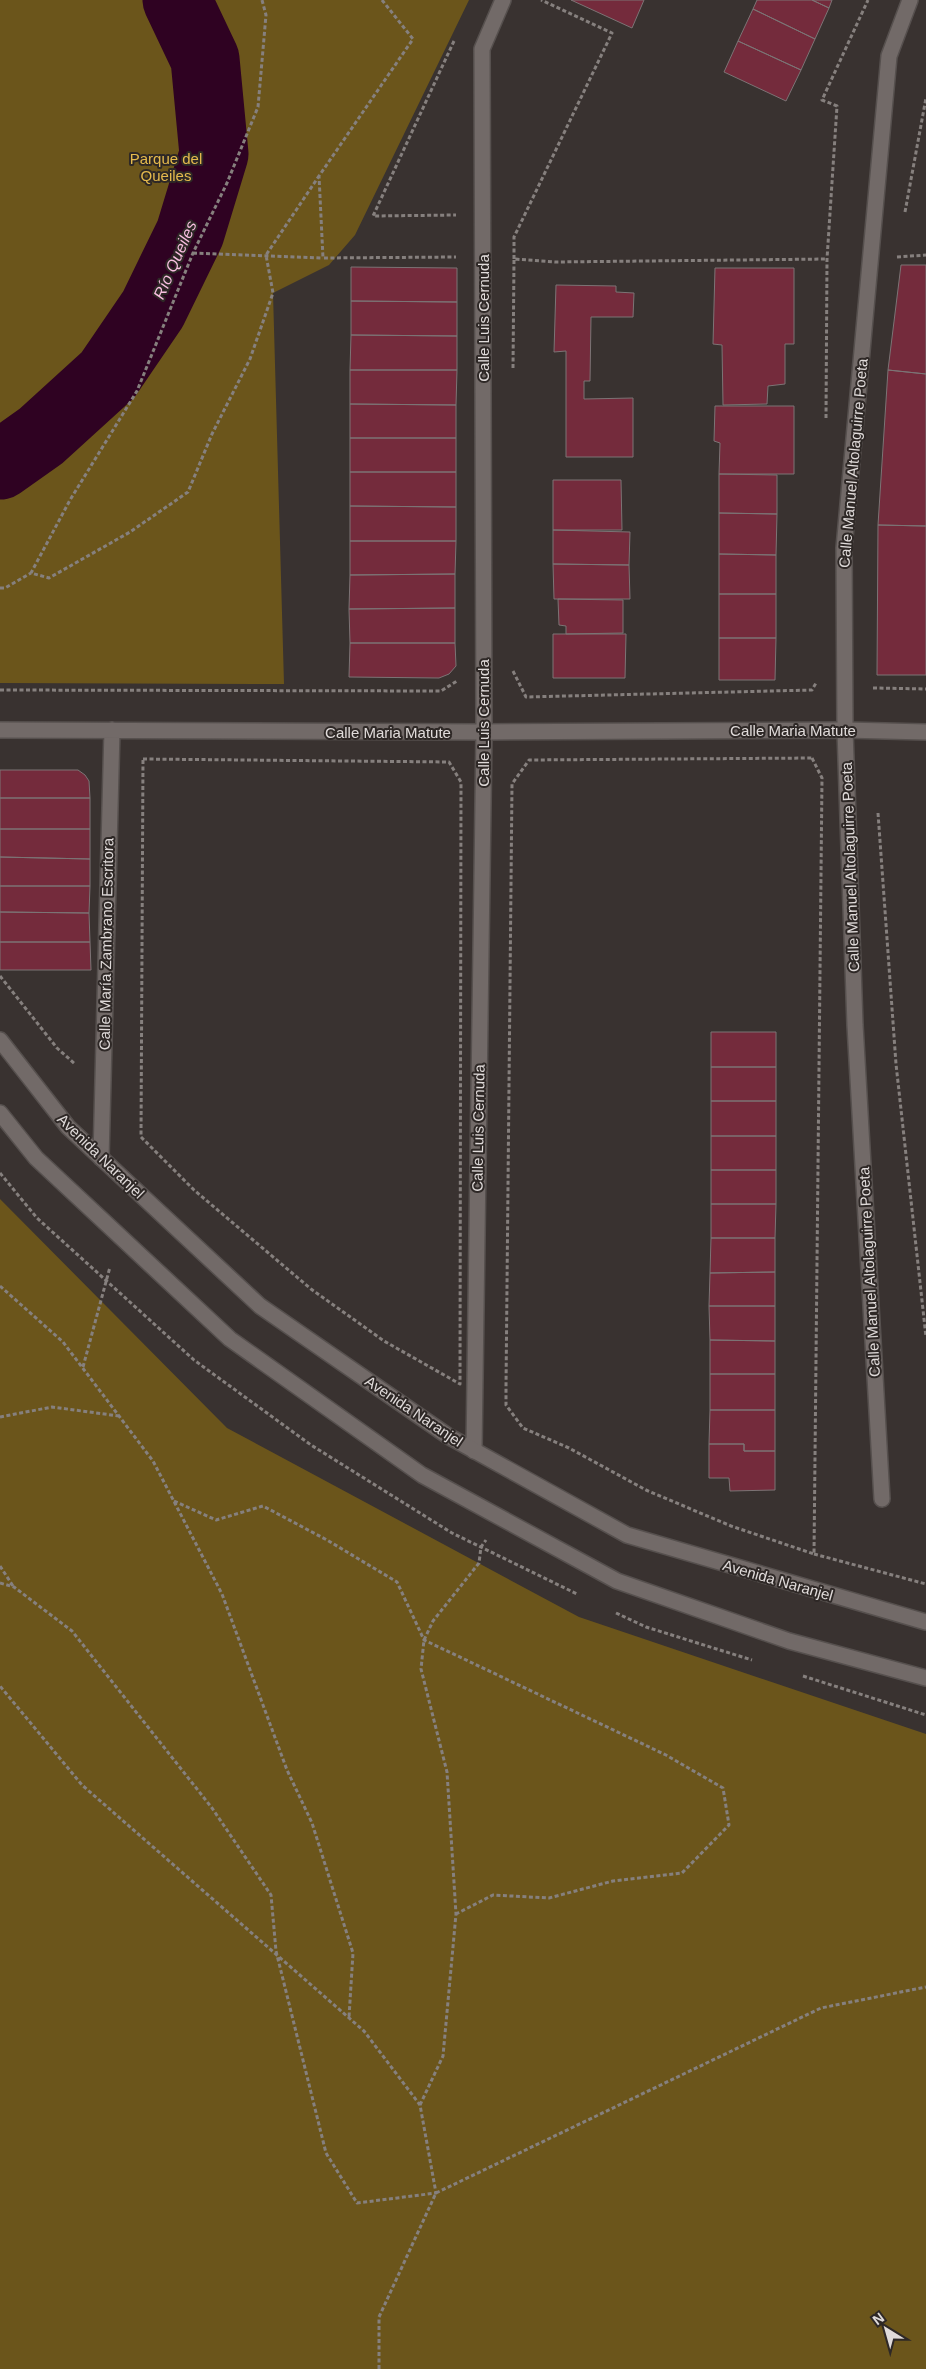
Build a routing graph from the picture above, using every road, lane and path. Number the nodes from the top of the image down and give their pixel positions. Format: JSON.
{"nodes":[{"id":1,"x":262,"y":0,"type":"edge"},
{"id":2,"x":382,"y":0,"type":"edge"},
{"id":3,"x":503,"y":0,"type":"edge"},
{"id":4,"x":541,"y":0,"type":"edge"},
{"id":5,"x":868,"y":0,"type":"edge"},
{"id":6,"x":910,"y":0,"type":"edge"},
{"id":7,"x":456,"y":36,"type":"dead end"},
{"id":8,"x":319,"y":176,"type":"junction"},
{"id":9,"x":462,"y":214,"type":"dead end"},
{"id":10,"x":193,"y":253,"type":"junction"},
{"id":11,"x":266,"y":255,"type":"junction"},
{"id":12,"x":926,"y":255,"type":"edge"},
{"id":13,"x":462,"y":257,"type":"dead end"},
{"id":14,"x":323,"y":258,"type":"junction"},
{"id":15,"x":897,"y":258,"type":"dead end"},
{"id":16,"x":514,"y":259,"type":"junction"},
{"id":17,"x":827,"y":260,"type":"junction"},
{"id":18,"x":513,"y":378,"type":"dead end"},
{"id":19,"x":826,"y":419,"type":"dead end"},
{"id":20,"x":30,"y":572,"type":"junction"},
{"id":21,"x":0,"y":588,"type":"edge"},
{"id":22,"x":510,"y":666,"type":"dead end"},
{"id":23,"x":820,"y":676,"type":"dead end"},
{"id":24,"x":464,"y":677,"type":"dead end"},
{"id":25,"x":870,"y":688,"type":"dead end"},
{"id":26,"x":926,"y":689,"type":"edge"},
{"id":27,"x":0,"y":690,"type":"edge"},
{"id":28,"x":0,"y":730,"type":"edge"},
{"id":29,"x":112,"y":730,"type":"junction"},
{"id":30,"x":844,"y":730,"type":"junction"},
{"id":31,"x":484,"y":732,"type":"junction"},
{"id":32,"x":926,"y":732,"type":"edge"},
{"id":33,"x":878,"y":809,"type":"dead end"},
{"id":34,"x":0,"y":976,"type":"edge"},
{"id":35,"x":0,"y":1040,"type":"edge"},
{"id":36,"x":82,"y":1061,"type":"dead end"},
{"id":37,"x":142,"y":1102,"type":"joint"},
{"id":38,"x":0,"y":1113,"type":"edge"},
{"id":39,"x":101,"y":1158,"type":"junction"},
{"id":40,"x":110,"y":1268,"type":"dead end"},
{"id":41,"x":0,"y":1286,"type":"edge"},
{"id":42,"x":926,"y":1337,"type":"edge"},
{"id":43,"x":82,"y":1368,"type":"junction"},
{"id":44,"x":119,"y":1416,"type":"junction"},
{"id":45,"x":0,"y":1417,"type":"edge"},
{"id":46,"x":474,"y":1450,"type":"junction"},
{"id":47,"x":882,"y":1499,"type":"dead end"},
{"id":48,"x":174,"y":1502,"type":"junction"},
{"id":49,"x":488,"y":1538,"type":"dead end"},
{"id":50,"x":814,"y":1554,"type":"junction"},
{"id":51,"x":0,"y":1566,"type":"edge"},
{"id":52,"x":0,"y":1583,"type":"edge"},
{"id":53,"x":926,"y":1584,"type":"edge"},
{"id":54,"x":14,"y":1587,"type":"junction"},
{"id":55,"x":926,"y":1622,"type":"edge"},
{"id":56,"x":424,"y":1640,"type":"junction"},
{"id":57,"x":926,"y":1678,"type":"edge"},
{"id":58,"x":0,"y":1686,"type":"edge"},
{"id":59,"x":456,"y":1914,"type":"junction"},
{"id":60,"x":276,"y":1951,"type":"junction"},
{"id":61,"x":926,"y":1987,"type":"edge"},
{"id":62,"x":349,"y":2017,"type":"junction"},
{"id":63,"x":420,"y":2105,"type":"junction"},
{"id":64,"x":436,"y":2193,"type":"junction"},
{"id":65,"x":379,"y":2369,"type":"edge"}],
"edges":[{"from":1,"to":10,"type":"path"},
{"from":2,"to":8,"type":"path"},
{"from":3,"to":31,"type":"street","name":"Calle Luis Cernuda"},
{"from":4,"to":16,"type":"path"},
{"from":5,"to":17,"type":"path"},
{"from":6,"to":30,"type":"street","name":"Calle Manuel Altolaguirre Poeta"},
{"from":7,"to":9,"type":"path"},
{"from":8,"to":11,"type":"path"},
{"from":8,"to":14,"type":"path"},
{"from":10,"to":11,"type":"path"},
{"from":10,"to":20,"type":"path"},
{"from":11,"to":14,"type":"path"},
{"from":11,"to":20,"type":"path"},
{"from":12,"to":15,"type":"path"},
{"from":13,"to":14,"type":"path"},
{"from":16,"to":17,"type":"path"},
{"from":16,"to":18,"type":"path"},
{"from":17,"to":19,"type":"path"},
{"from":20,"to":21,"type":"path"},
{"from":22,"to":23,"type":"path"},
{"from":24,"to":27,"type":"path"},
{"from":25,"to":26,"type":"path"},
{"from":28,"to":29,"type":"street","name":"Calle Maria Matute"},
{"from":29,"to":31,"type":"street","name":"Calle Maria Matute"},
{"from":29,"to":39,"type":"street","name":"Calle María Zambrano Escritora"},
{"from":30,"to":31,"type":"street","name":"Calle Maria Matute"},
{"from":30,"to":32,"type":"street","name":"Calle Maria Matute"},
{"from":30,"to":47,"type":"street","name":"Calle Manuel Altolaguirre Poeta"},
{"from":31,"to":46,"type":"street","name":"Calle Luis Cernuda"},
{"from":33,"to":42,"type":"path"},
{"from":34,"to":36,"type":"path"},
{"from":35,"to":39,"type":"street","name":"Avenida Naranjel"},
{"from":37,"to":37,"type":"path"},
{"from":38,"to":57,"type":"street"},
{"from":39,"to":46,"type":"street","name":"Avenida Naranjel"},
{"from":40,"to":43,"type":"path"},
{"from":41,"to":43,"type":"path"},
{"from":43,"to":44,"type":"path"},
{"from":44,"to":45,"type":"path"},
{"from":44,"to":48,"type":"path"},
{"from":46,"to":55,"type":"street","name":"Avenida Naranjel"},
{"from":48,"to":56,"type":"path"},
{"from":48,"to":62,"type":"path"},
{"from":49,"to":56,"type":"path"},
{"from":50,"to":50,"type":"path"},
{"from":50,"to":53,"type":"path"},
{"from":51,"to":54,"type":"path"},
{"from":52,"to":54,"type":"path"},
{"from":54,"to":60,"type":"path"},
{"from":56,"to":59,"type":"path"},
{"from":56,"to":59,"type":"path"},
{"from":58,"to":60,"type":"path"},
{"from":59,"to":63,"type":"path"},
{"from":60,"to":62,"type":"path"},
{"from":60,"to":64,"type":"path"},
{"from":61,"to":64,"type":"path"},
{"from":62,"to":63,"type":"path"},
{"from":63,"to":64,"type":"path"},
{"from":64,"to":65,"type":"path"}]}
